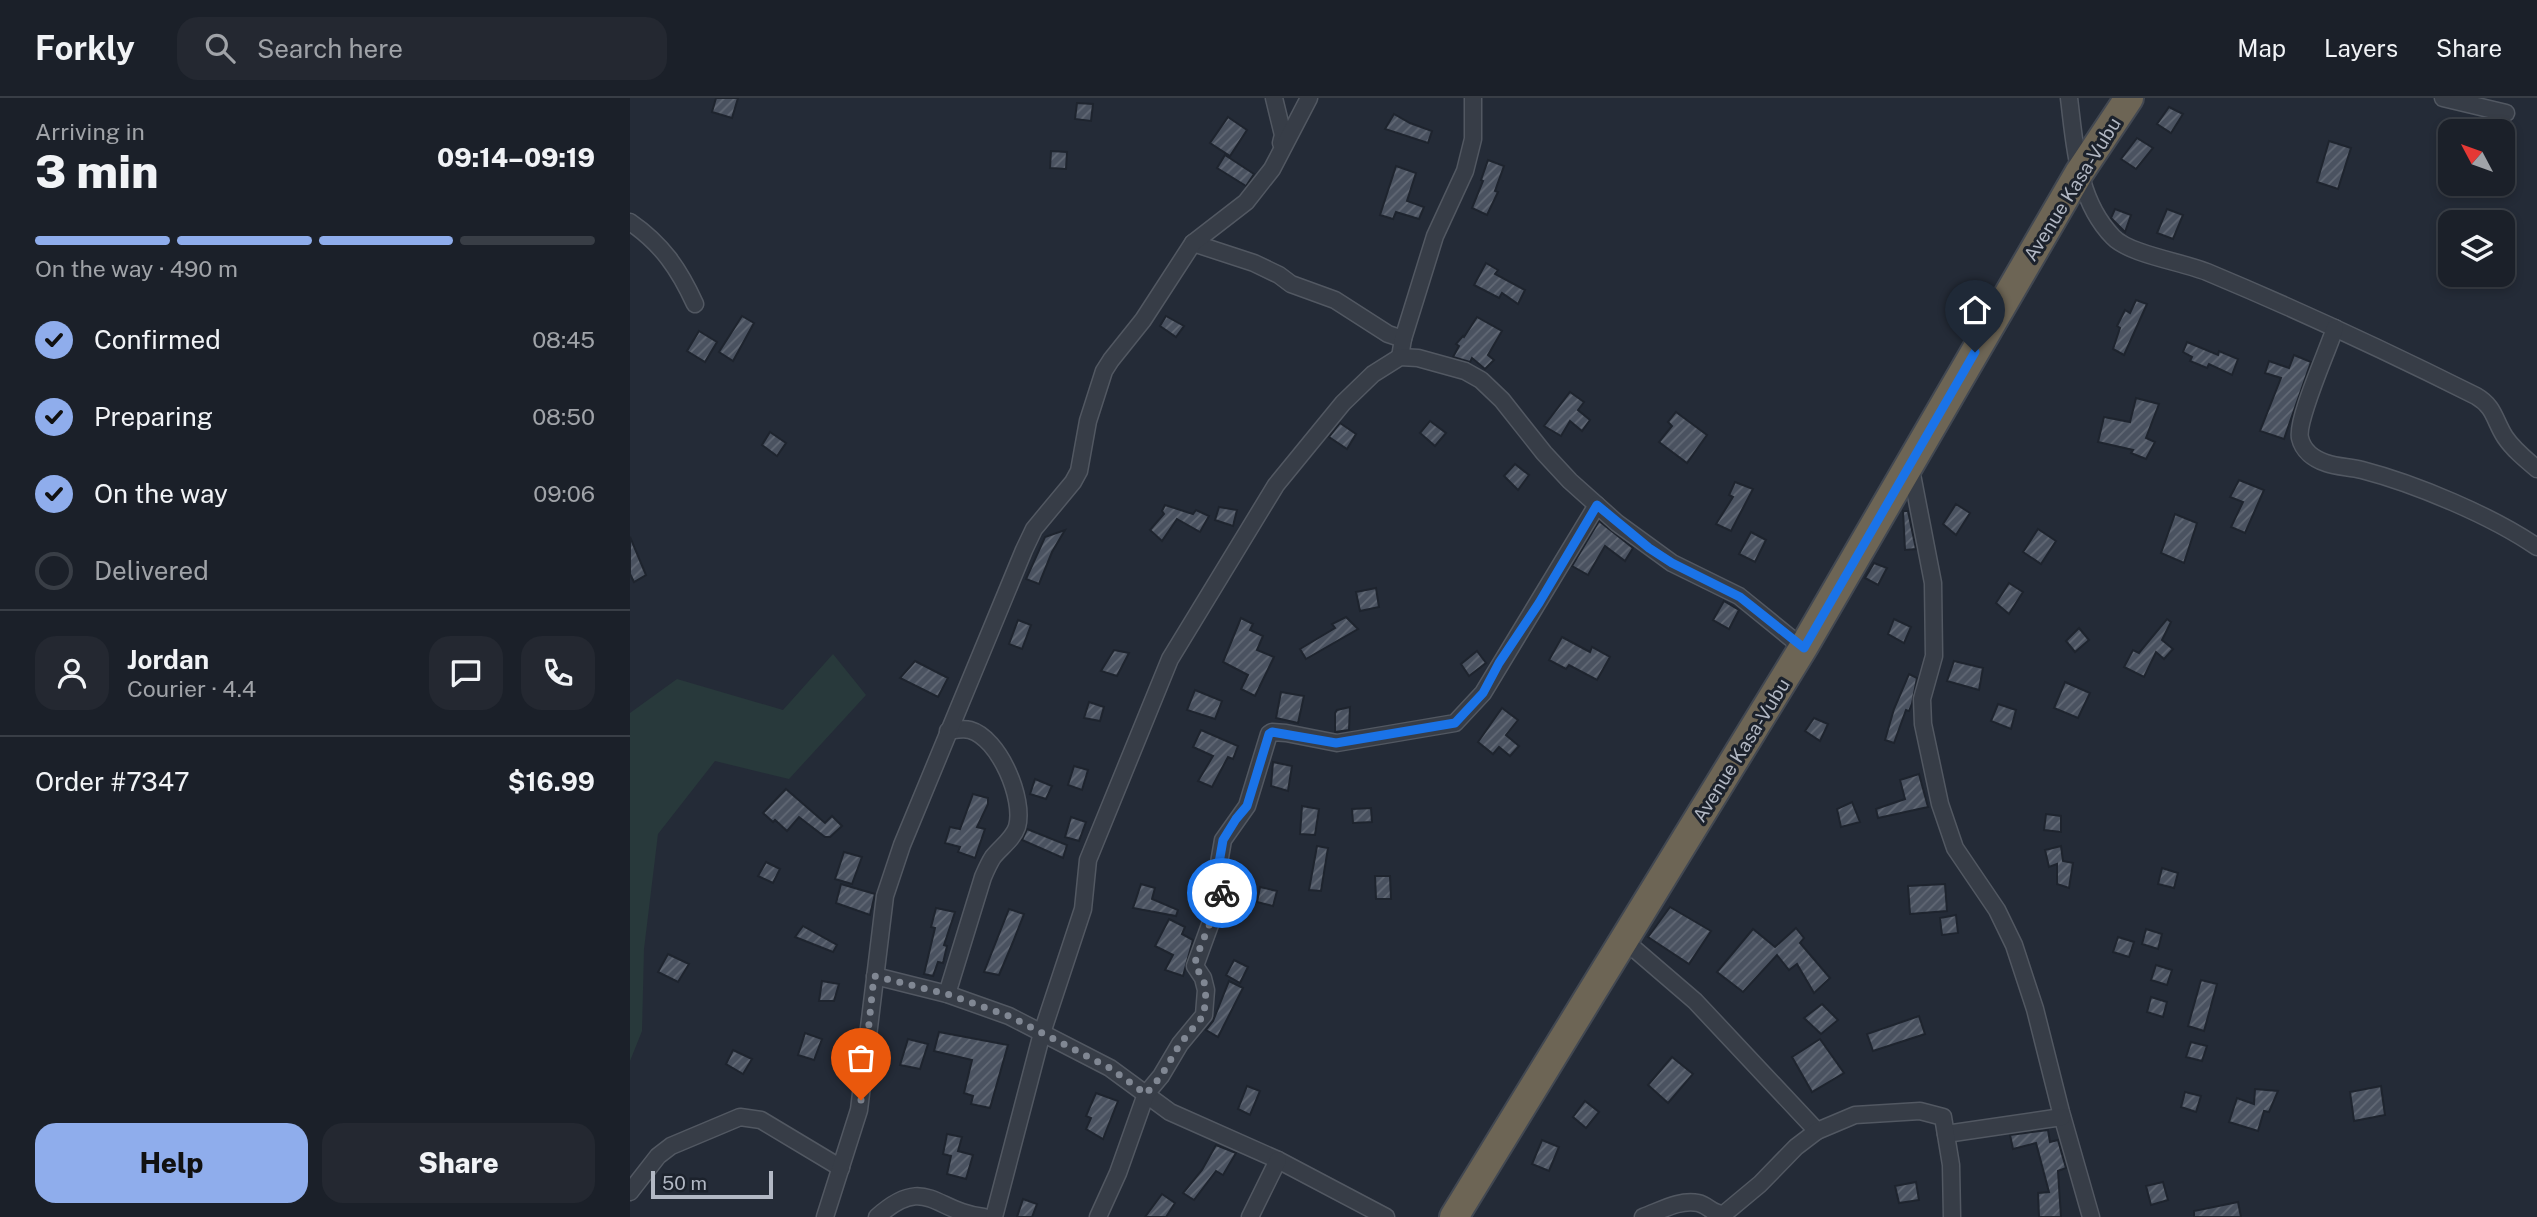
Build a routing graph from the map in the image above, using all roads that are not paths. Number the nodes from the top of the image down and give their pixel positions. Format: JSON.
{"nodes":[{"id":1,"x":1274,"y":98,"type":"edge"},
{"id":2,"x":1309,"y":98,"type":"edge"},
{"id":3,"x":1473,"y":98,"type":"edge"},
{"id":4,"x":2069,"y":98,"type":"edge"},
{"id":5,"x":2129,"y":98,"type":"edge"},
{"id":6,"x":2443,"y":98,"type":"edge"},
{"id":7,"x":2506,"y":113,"type":"dead end"},
{"id":8,"x":1272,"y":169,"type":"junction"},
{"id":9,"x":2079,"y":173,"type":"junction"},
{"id":10,"x":630,"y":222,"type":"edge"},
{"id":11,"x":1193,"y":243,"type":"junction"},
{"id":12,"x":695,"y":304,"type":"dead end"},
{"id":13,"x":2335,"y":328,"type":"junction"},
{"id":14,"x":1403,"y":339,"type":"junction"},
{"id":15,"x":1400,"y":357,"type":"junction"},
{"id":16,"x":1910,"y":464,"type":"junction"},
{"id":17,"x":2537,"y":469,"type":"edge"},
{"id":18,"x":1597,"y":505,"type":"junction"},
{"id":19,"x":2537,"y":547,"type":"edge"},
{"id":20,"x":1804,"y":648,"type":"junction"},
{"id":21,"x":948,"y":731,"type":"junction"},
{"id":22,"x":1624,"y":940,"type":"junction"},
{"id":23,"x":874,"y":976,"type":"junction"},
{"id":24,"x":947,"y":994,"type":"junction"},
{"id":25,"x":1042,"y":1033,"type":"junction"},
{"id":26,"x":1146,"y":1094,"type":"junction"},
{"id":27,"x":2062,"y":1117,"type":"junction"},
{"id":28,"x":1817,"y":1131,"type":"junction"},
{"id":29,"x":1946,"y":1134,"type":"junction"},
{"id":30,"x":1278,"y":1160,"type":"junction"},
{"id":31,"x":841,"y":1168,"type":"junction"},
{"id":32,"x":630,"y":1192,"type":"edge"},
{"id":33,"x":825,"y":1217,"type":"edge"},
{"id":34,"x":877,"y":1217,"type":"edge"},
{"id":35,"x":984,"y":1217,"type":"edge"},
{"id":36,"x":994,"y":1217,"type":"edge"},
{"id":37,"x":1098,"y":1217,"type":"edge"},
{"id":38,"x":1250,"y":1217,"type":"edge"},
{"id":39,"x":1386,"y":1217,"type":"edge"},
{"id":40,"x":1454,"y":1217,"type":"edge"},
{"id":41,"x":1643,"y":1217,"type":"edge"},
{"id":42,"x":1952,"y":1217,"type":"edge"},
{"id":43,"x":2091,"y":1217,"type":"edge"}],
"edges":[{"from":1,"to":8,"type":"street"},
{"from":2,"to":8,"type":"street"},
{"from":3,"to":14,"type":"street"},
{"from":4,"to":9,"type":"street"},
{"from":5,"to":9,"type":"highway","name":"Avenue Kasa-Vubu"},
{"from":6,"to":7,"type":"street"},
{"from":8,"to":11,"type":"street"},
{"from":9,"to":13,"type":"street"},
{"from":9,"to":16,"type":"highway","name":"Avenue Kasa-Vubu"},
{"from":10,"to":12,"type":"street"},
{"from":11,"to":14,"type":"street"},
{"from":11,"to":21,"type":"street"},
{"from":13,"to":17,"type":"street"},
{"from":13,"to":19,"type":"street"},
{"from":14,"to":15,"type":"street"},
{"from":15,"to":18,"type":"street"},
{"from":15,"to":25,"type":"street"},
{"from":16,"to":20,"type":"highway","name":"Avenue Kasa-Vubu"},
{"from":16,"to":27,"type":"street"},
{"from":18,"to":20,"type":"street"},
{"from":18,"to":26,"type":"street"},
{"from":20,"to":22,"type":"highway","name":"Avenue Kasa-Vubu"},
{"from":21,"to":23,"type":"street"},
{"from":21,"to":24,"type":"street"},
{"from":22,"to":28,"type":"street"},
{"from":22,"to":40,"type":"highway","name":"Avenue Kasa-Vubu"},
{"from":23,"to":24,"type":"street"},
{"from":23,"to":31,"type":"street"},
{"from":24,"to":25,"type":"street"},
{"from":25,"to":26,"type":"street"},
{"from":25,"to":36,"type":"street"},
{"from":26,"to":30,"type":"street"},
{"from":26,"to":37,"type":"street"},
{"from":27,"to":29,"type":"street"},
{"from":27,"to":43,"type":"street"},
{"from":28,"to":29,"type":"street"},
{"from":28,"to":41,"type":"street"},
{"from":29,"to":42,"type":"street"},
{"from":30,"to":38,"type":"street"},
{"from":30,"to":39,"type":"street"},
{"from":31,"to":32,"type":"street"},
{"from":31,"to":33,"type":"street"},
{"from":34,"to":35,"type":"street"}]}
